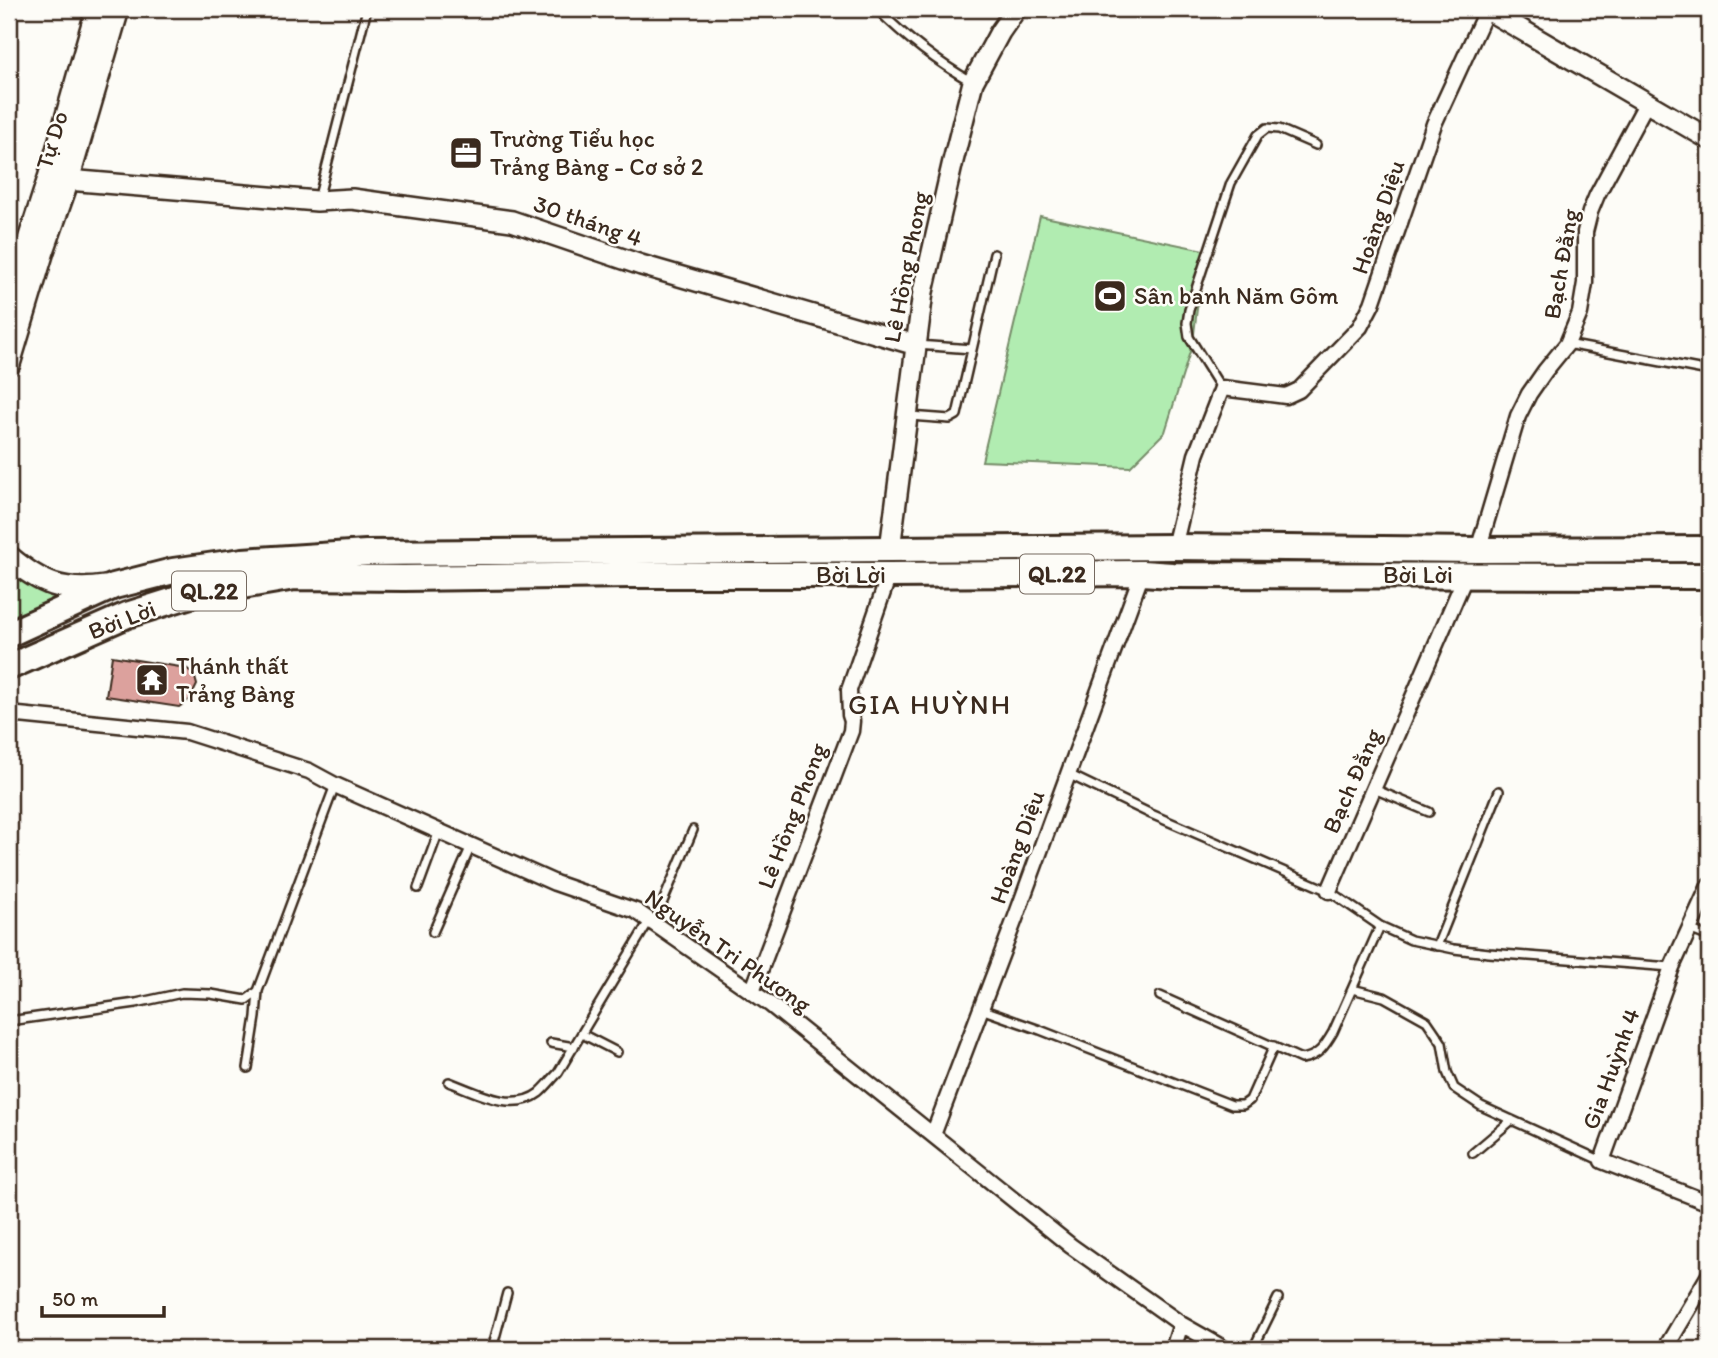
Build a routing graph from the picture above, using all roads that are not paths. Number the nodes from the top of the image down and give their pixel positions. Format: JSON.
{"nodes":[{"id":1,"x":97,"y":9,"type":"edge"},
{"id":2,"x":118,"y":9,"type":"edge"},
{"id":3,"x":367,"y":9,"type":"edge"},
{"id":4,"x":877,"y":9,"type":"edge"},
{"id":5,"x":1016,"y":9,"type":"edge"},
{"id":6,"x":1487,"y":9,"type":"edge"},
{"id":7,"x":973,"y":82,"type":"junction"},
{"id":8,"x":1647,"y":102,"type":"junction"},
{"id":9,"x":1709,"y":139,"type":"edge"},
{"id":10,"x":1316,"y":145,"type":"dead end"},
{"id":11,"x":59,"y":177,"type":"junction"},
{"id":12,"x":317,"y":201,"type":"junction"},
{"id":13,"x":994,"y":254,"type":"dead end"},
{"id":14,"x":9,"y":302,"type":"edge"},
{"id":15,"x":1567,"y":344,"type":"junction"},
{"id":16,"x":916,"y":345,"type":"junction"},
{"id":17,"x":972,"y":349,"type":"junction"},
{"id":18,"x":9,"y":364,"type":"edge"},
{"id":19,"x":1709,"y":371,"type":"edge"},
{"id":20,"x":1222,"y":388,"type":"junction"},
{"id":21,"x":906,"y":416,"type":"junction"},
{"id":22,"x":1174,"y":547,"type":"junction"},
{"id":23,"x":890,"y":549,"type":"junction"},
{"id":24,"x":1709,"y":549,"type":"edge"},
{"id":25,"x":1478,"y":550,"type":"junction"},
{"id":26,"x":9,"y":557,"type":"edge"},
{"id":27,"x":1143,"y":573,"type":"junction"},
{"id":28,"x":889,"y":575,"type":"junction"},
{"id":29,"x":1466,"y":575,"type":"junction"},
{"id":30,"x":1709,"y":576,"type":"edge"},
{"id":31,"x":114,"y":586,"type":"junction"},
{"id":32,"x":9,"y":634,"type":"edge"},
{"id":33,"x":9,"y":667,"type":"edge"},
{"id":34,"x":9,"y":714,"type":"edge"},
{"id":35,"x":1068,"y":774,"type":"junction"},
{"id":36,"x":335,"y":785,"type":"junction"},
{"id":37,"x":1374,"y":789,"type":"junction"},
{"id":38,"x":1499,"y":791,"type":"dead end"},
{"id":39,"x":1429,"y":812,"type":"dead end"},
{"id":40,"x":693,"y":830,"type":"dead end"},
{"id":41,"x":439,"y":831,"type":"junction"},
{"id":42,"x":471,"y":846,"type":"junction"},
{"id":43,"x":1709,"y":886,"type":"edge"},
{"id":44,"x":418,"y":888,"type":"dead end"},
{"id":45,"x":1329,"y":891,"type":"junction"},
{"id":46,"x":652,"y":922,"type":"junction"},
{"id":47,"x":1380,"y":926,"type":"junction"},
{"id":48,"x":1689,"y":929,"type":"junction"},
{"id":49,"x":433,"y":932,"type":"dead end"},
{"id":50,"x":1709,"y":937,"type":"edge"},
{"id":51,"x":1437,"y":946,"type":"junction"},
{"id":52,"x":1672,"y":967,"type":"junction"},
{"id":53,"x":1352,"y":989,"type":"junction"},
{"id":54,"x":258,"y":991,"type":"junction"},
{"id":55,"x":752,"y":992,"type":"junction"},
{"id":56,"x":1160,"y":996,"type":"dead end"},
{"id":57,"x":981,"y":1009,"type":"junction"},
{"id":58,"x":9,"y":1021,"type":"edge"},
{"id":59,"x":582,"y":1034,"type":"junction"},
{"id":60,"x":551,"y":1043,"type":"dead end"},
{"id":61,"x":1274,"y":1046,"type":"junction"},
{"id":62,"x":574,"y":1048,"type":"junction"},
{"id":63,"x":617,"y":1052,"type":"dead end"},
{"id":64,"x":248,"y":1068,"type":"dead end"},
{"id":65,"x":449,"y":1082,"type":"dead end"},
{"id":66,"x":1512,"y":1120,"type":"junction"},
{"id":67,"x":933,"y":1135,"type":"junction"},
{"id":68,"x":1473,"y":1153,"type":"dead end"},
{"id":69,"x":1602,"y":1161,"type":"junction"},
{"id":70,"x":1709,"y":1203,"type":"edge"},
{"id":71,"x":1709,"y":1275,"type":"edge"},
{"id":72,"x":507,"y":1293,"type":"dead end"},
{"id":73,"x":1278,"y":1298,"type":"dead end"},
{"id":74,"x":1181,"y":1324,"type":"junction"},
{"id":75,"x":492,"y":1349,"type":"edge"},
{"id":76,"x":1173,"y":1349,"type":"edge"},
{"id":77,"x":1225,"y":1349,"type":"edge"},
{"id":78,"x":1253,"y":1349,"type":"edge"},
{"id":79,"x":1665,"y":1349,"type":"edge"}],
"edges":[{"from":1,"to":11,"type":"main road"},
{"from":2,"to":11,"type":"main road","name":"Tự Do"},
{"from":3,"to":12,"type":"lane"},
{"from":4,"to":7,"type":"lane"},
{"from":5,"to":7,"type":"street","name":"Lê Hồng Phong"},
{"from":6,"to":8,"type":"street"},
{"from":6,"to":20,"type":"street","name":"Hoàng Diệu"},
{"from":7,"to":16,"type":"street","name":"Lê Hồng Phong"},
{"from":8,"to":9,"type":"street"},
{"from":8,"to":15,"type":"street","name":"Bạch Đằng"},
{"from":10,"to":20,"type":"lane"},
{"from":11,"to":12,"type":"street","name":"30 tháng 4"},
{"from":11,"to":14,"type":"main road"},
{"from":11,"to":18,"type":"main road","name":"Tự Do"},
{"from":12,"to":16,"type":"street","name":"30 tháng 4"},
{"from":13,"to":17,"type":"lane"},
{"from":15,"to":19,"type":"lane"},
{"from":15,"to":25,"type":"street","name":"Bạch Đằng"},
{"from":16,"to":17,"type":"lane"},
{"from":16,"to":21,"type":"street","name":"Lê Hồng Phong"},
{"from":17,"to":21,"type":"lane"},
{"from":20,"to":22,"type":"street"},
{"from":21,"to":23,"type":"street","name":"Lê Hồng Phong"},
{"from":22,"to":23,"type":"highway","name":"Bời Lời","number":"QL.22"},
{"from":22,"to":25,"type":"highway","name":"Bời Lời","number":"QL.22"},
{"from":23,"to":28,"type":"highway"},
{"from":23,"to":31,"type":"highway","name":"Bời Lời","number":"QL.22"},
{"from":24,"to":25,"type":"highway","name":"Bời Lời","number":"QL.22"},
{"from":26,"to":31,"type":"main road"},
{"from":27,"to":28,"type":"highway","name":"Bời Lời","number":"QL.22"},
{"from":27,"to":29,"type":"highway","name":"Bời Lời","number":"QL.22"},
{"from":27,"to":35,"type":"street","name":"Hoàng Diệu"},
{"from":28,"to":33,"type":"highway","name":"Bời Lời","number":"QL.22"},
{"from":28,"to":55,"type":"street","name":"Lê Hồng Phong"},
{"from":29,"to":30,"type":"highway","name":"Bời Lời","number":"QL.22"},
{"from":29,"to":37,"type":"street","name":"Bạch Đằng"},
{"from":31,"to":32,"type":"highway","name":"Bời Lời","number":"QL.22"},
{"from":34,"to":36,"type":"street","name":"Nguyễn Tri Phương"},
{"from":35,"to":45,"type":"lane"},
{"from":35,"to":57,"type":"street","name":"Hoàng Diệu"},
{"from":36,"to":41,"type":"street","name":"Nguyễn Tri Phương"},
{"from":36,"to":54,"type":"lane"},
{"from":37,"to":39,"type":"lane"},
{"from":37,"to":45,"type":"street","name":"Bạch Đằng"},
{"from":38,"to":51,"type":"lane"},
{"from":40,"to":46,"type":"lane"},
{"from":41,"to":42,"type":"street","name":"Nguyễn Tri Phương"},
{"from":41,"to":44,"type":"lane"},
{"from":42,"to":46,"type":"street","name":"Nguyễn Tri Phương"},
{"from":42,"to":49,"type":"lane"},
{"from":43,"to":48,"type":"street","name":"Gia Huỳnh 4"},
{"from":45,"to":47,"type":"lane"},
{"from":46,"to":55,"type":"street","name":"Nguyễn Tri Phương"},
{"from":46,"to":59,"type":"lane"},
{"from":47,"to":51,"type":"lane"},
{"from":47,"to":53,"type":"lane"},
{"from":48,"to":50,"type":"lane"},
{"from":48,"to":52,"type":"street","name":"Gia Huỳnh 4"},
{"from":51,"to":52,"type":"lane"},
{"from":52,"to":69,"type":"street","name":"Gia Huỳnh 4"},
{"from":53,"to":61,"type":"lane"},
{"from":53,"to":66,"type":"lane"},
{"from":54,"to":58,"type":"lane"},
{"from":54,"to":64,"type":"lane"},
{"from":55,"to":67,"type":"street","name":"Nguyễn Tri Phương"},
{"from":56,"to":61,"type":"lane"},
{"from":57,"to":61,"type":"lane"},
{"from":57,"to":67,"type":"street","name":"Hoàng Diệu"},
{"from":59,"to":62,"type":"lane"},
{"from":59,"to":63,"type":"lane"},
{"from":60,"to":62,"type":"lane"},
{"from":62,"to":65,"type":"lane"},
{"from":66,"to":68,"type":"lane"},
{"from":66,"to":69,"type":"lane"},
{"from":67,"to":74,"type":"street","name":"Nguyễn Tri Phương"},
{"from":69,"to":70,"type":"street","name":"Gia Huỳnh 4"},
{"from":71,"to":79,"type":"street"},
{"from":72,"to":75,"type":"lane"},
{"from":73,"to":78,"type":"lane"},
{"from":74,"to":76,"type":"street"},
{"from":74,"to":77,"type":"street","name":"Nguyễn Tri Phương"}]}
